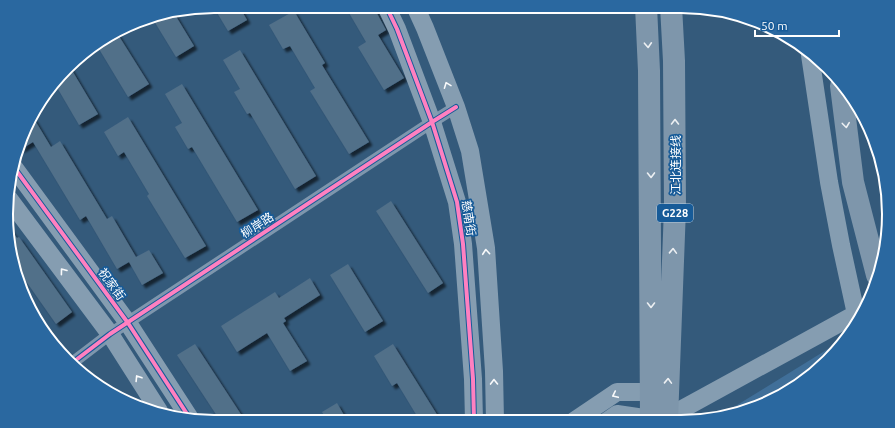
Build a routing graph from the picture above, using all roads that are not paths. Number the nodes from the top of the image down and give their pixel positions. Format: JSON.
{"nodes":[{"id":1,"x":389,"y":13,"type":"edge"},
{"id":2,"x":418,"y":13,"type":"edge"},
{"id":3,"x":646,"y":13,"type":"edge"},
{"id":4,"x":671,"y":13,"type":"edge"},
{"id":5,"x":811,"y":61,"type":"edge"},
{"id":6,"x":842,"y":95,"type":"edge"},
{"id":7,"x":456,"y":108,"type":"junction"},
{"id":8,"x":432,"y":122,"type":"junction"},
{"id":9,"x":18,"y":172,"type":"edge"},
{"id":10,"x":13,"y":204,"type":"edge"},
{"id":11,"x":875,"y":267,"type":"edge"},
{"id":12,"x":859,"y":306,"type":"edge"},
{"id":13,"x":855,"y":314,"type":"edge"},
{"id":14,"x":128,"y":323,"type":"junction"},
{"id":15,"x":110,"y":334,"type":"junction"},
{"id":16,"x":76,"y":360,"type":"edge"},
{"id":17,"x":651,"y":392,"type":"junction"},
{"id":18,"x":155,"y":406,"type":"edge"},
{"id":19,"x":186,"y":413,"type":"edge"},
{"id":20,"x":474,"y":415,"type":"edge"},
{"id":21,"x":495,"y":415,"type":"edge"},
{"id":22,"x":583,"y":415,"type":"edge"},
{"id":23,"x":616,"y":415,"type":"edge"},
{"id":24,"x":625,"y":415,"type":"edge"},
{"id":25,"x":658,"y":415,"type":"edge"},
{"id":26,"x":659,"y":415,"type":"edge"},
{"id":27,"x":666,"y":415,"type":"edge"}],
"edges":[{"from":1,"to":8,"type":"street","name":"慈南街"},
{"from":7,"to":2,"type":"street","name":"慈南街","one_way":true},
{"from":3,"to":17,"type":"highway","name":"江北连接线","number":"G228","one_way":true},
{"from":26,"to":4,"type":"highway","name":"江北连接线","number":"G228","one_way":true},
{"from":5,"to":12,"type":"street"},
{"from":6,"to":11,"type":"highway","one_way":true},
{"from":7,"to":8,"type":"street","name":"柳岸路"},
{"from":21,"to":7,"type":"street","name":"慈南街","one_way":true},
{"from":8,"to":14,"type":"street","name":"柳岸路"},
{"from":8,"to":20,"type":"street","name":"慈南街"},
{"from":9,"to":14,"type":"street","name":"祝家街"},
{"from":15,"to":10,"type":"street","one_way":true},
{"from":13,"to":27,"type":"street"},
{"from":14,"to":15,"type":"street","name":"柳岸路"},
{"from":14,"to":19,"type":"street","name":"祝家街"},
{"from":15,"to":16,"type":"street","name":"柳岸路"},
{"from":18,"to":15,"type":"street","one_way":true},
{"from":17,"to":22,"type":"street","one_way":true},
{"from":17,"to":25,"type":"highway","name":"江北连接线","number":"G228"},
{"from":23,"to":24,"type":"street"}]}
